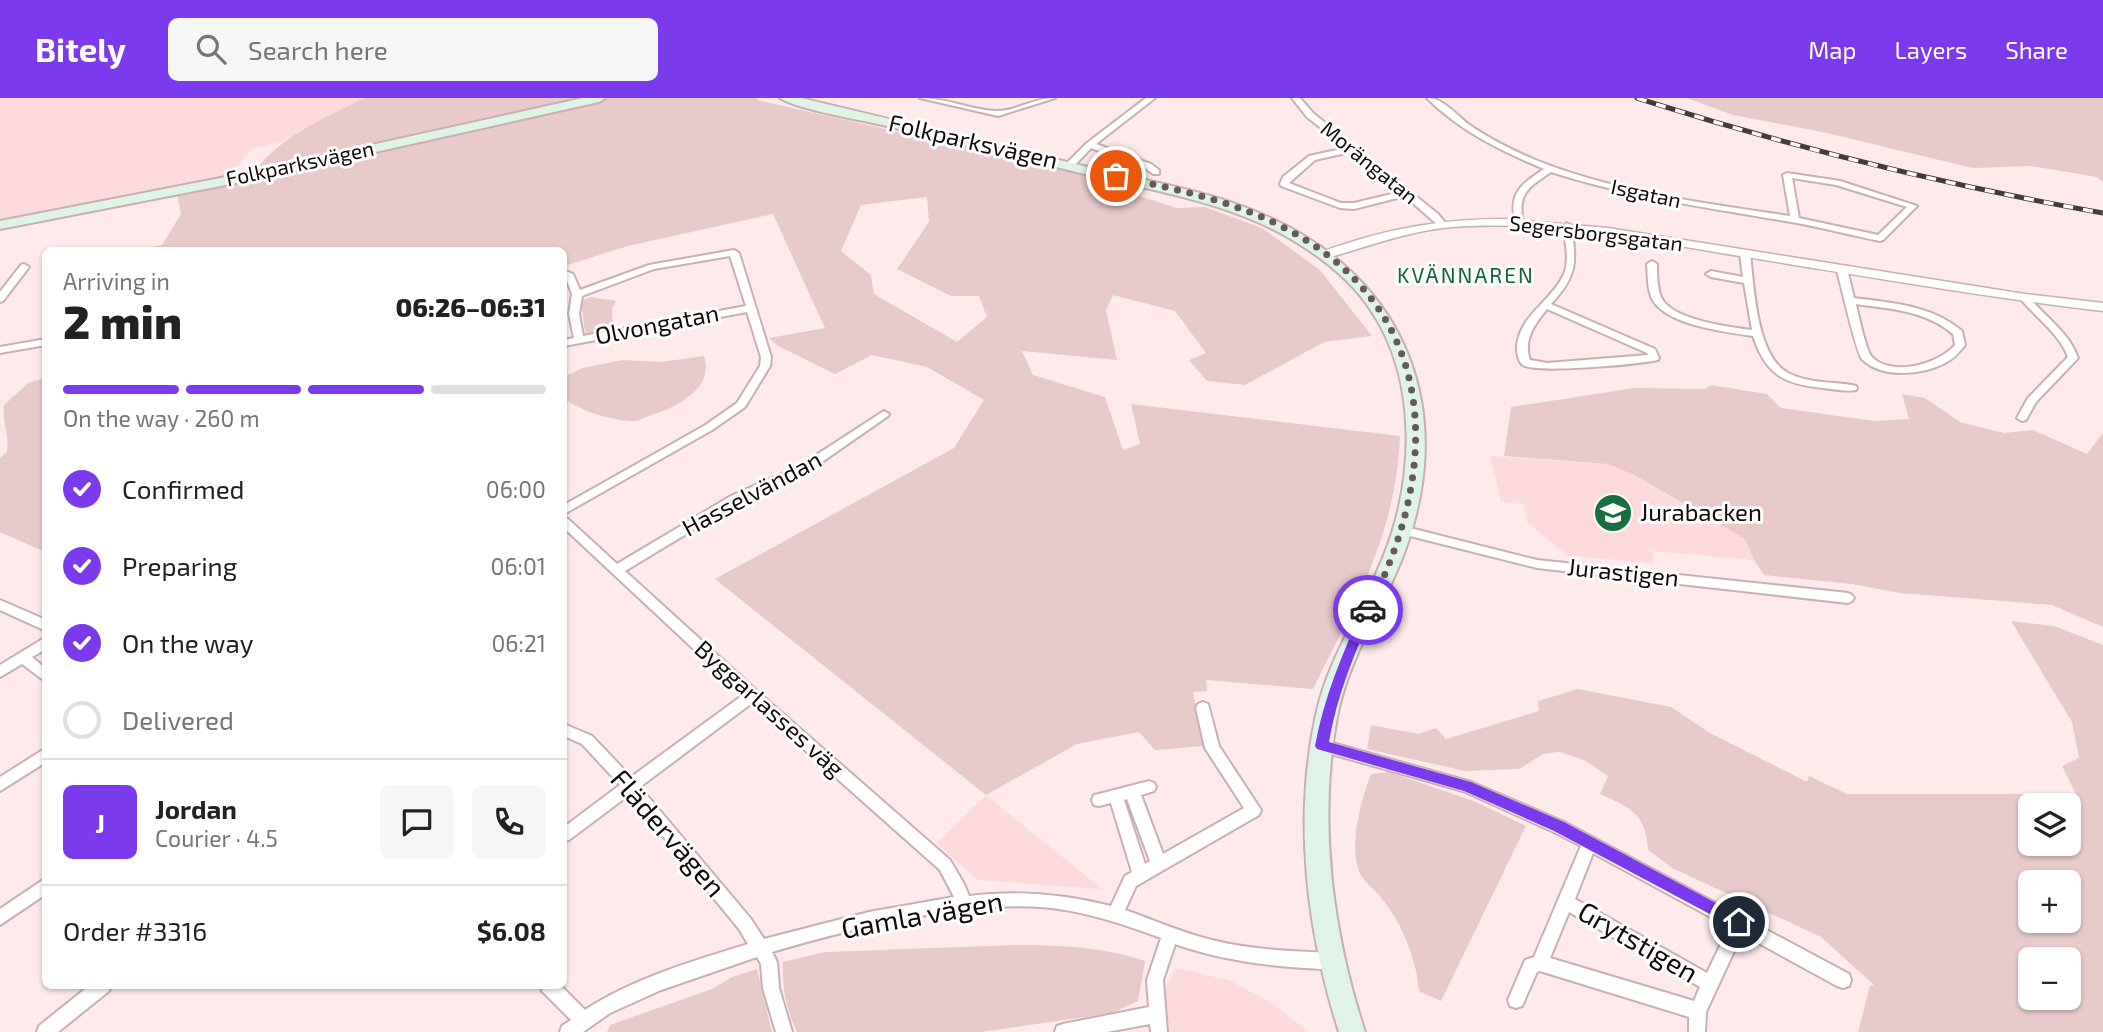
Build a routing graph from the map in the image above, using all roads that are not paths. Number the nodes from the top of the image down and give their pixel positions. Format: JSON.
{"nodes":[{"id":1,"x":599,"y":98,"type":"edge"},
{"id":2,"x":786,"y":98,"type":"edge"},
{"id":3,"x":924,"y":98,"type":"edge"},
{"id":4,"x":1051,"y":98,"type":"edge"},
{"id":5,"x":1150,"y":98,"type":"edge"},
{"id":6,"x":1296,"y":98,"type":"edge"},
{"id":7,"x":1431,"y":98,"type":"edge"},
{"id":8,"x":807,"y":100,"type":"edge"},
{"id":9,"x":1090,"y":145,"type":"junction"},
{"id":10,"x":1351,"y":149,"type":"junction"},
{"id":11,"x":1070,"y":164,"type":"junction"},
{"id":12,"x":1551,"y":168,"type":"junction"},
{"id":13,"x":1156,"y":172,"type":"dead end"},
{"id":14,"x":1408,"y":193,"type":"junction"},
{"id":15,"x":1795,"y":220,"type":"junction"},
{"id":16,"x":1519,"y":223,"type":"junction"},
{"id":17,"x":0,"y":225,"type":"edge"},
{"id":18,"x":1443,"y":225,"type":"junction"},
{"id":19,"x":1567,"y":226,"type":"junction"},
{"id":20,"x":1745,"y":254,"type":"junction"},
{"id":21,"x":1324,"y":255,"type":"junction"},
{"id":22,"x":1651,"y":264,"type":"dead end"},
{"id":23,"x":24,"y":267,"type":"dead end"},
{"id":24,"x":1842,"y":269,"type":"junction"},
{"id":25,"x":567,"y":274,"type":"edge"},
{"id":26,"x":1711,"y":275,"type":"dead end"},
{"id":27,"x":1749,"y":281,"type":"junction"},
{"id":28,"x":577,"y":294,"type":"junction"},
{"id":29,"x":2025,"y":298,"type":"junction"},
{"id":30,"x":0,"y":299,"type":"edge"},
{"id":31,"x":1850,"y":300,"type":"junction"},
{"id":32,"x":1545,"y":305,"type":"junction"},
{"id":33,"x":2103,"y":307,"type":"edge"},
{"id":34,"x":751,"y":308,"type":"junction"},
{"id":35,"x":1758,"y":334,"type":"junction"},
{"id":36,"x":579,"y":340,"type":"junction"},
{"id":37,"x":567,"y":342,"type":"edge"},
{"id":38,"x":42,"y":343,"type":"edge"},
{"id":39,"x":0,"y":350,"type":"edge"},
{"id":40,"x":1852,"y":388,"type":"dead end"},
{"id":41,"x":884,"y":414,"type":"dead end"},
{"id":42,"x":2022,"y":418,"type":"dead end"},
{"id":43,"x":567,"y":508,"type":"edge"},
{"id":44,"x":567,"y":525,"type":"edge"},
{"id":45,"x":1402,"y":530,"type":"junction"},
{"id":46,"x":617,"y":570,"type":"junction"},
{"id":47,"x":1848,"y":598,"type":"dead end"},
{"id":48,"x":0,"y":605,"type":"edge"},
{"id":49,"x":42,"y":624,"type":"edge"},
{"id":50,"x":42,"y":645,"type":"edge"},
{"id":51,"x":23,"y":657,"type":"junction"},
{"id":52,"x":0,"y":672,"type":"edge"},
{"id":53,"x":42,"y":674,"type":"edge"},
{"id":54,"x":752,"y":695,"type":"junction"},
{"id":55,"x":1203,"y":708,"type":"dead end"},
{"id":56,"x":567,"y":731,"type":"edge"},
{"id":57,"x":1322,"y":746,"type":"junction"},
{"id":58,"x":42,"y":757,"type":"edge"},
{"id":59,"x":0,"y":785,"type":"edge"},
{"id":60,"x":629,"y":786,"type":"junction"},
{"id":61,"x":1149,"y":787,"type":"dead end"},
{"id":62,"x":1132,"y":792,"type":"junction"},
{"id":63,"x":1116,"y":796,"type":"junction"},
{"id":64,"x":1099,"y":800,"type":"dead end"},
{"id":65,"x":567,"y":833,"type":"edge"},
{"id":66,"x":1590,"y":843,"type":"junction"},
{"id":67,"x":1159,"y":864,"type":"junction"},
{"id":68,"x":1141,"y":875,"type":"junction"},
{"id":69,"x":42,"y":888,"type":"edge"},
{"id":70,"x":1566,"y":902,"type":"junction"},
{"id":71,"x":963,"y":903,"type":"junction"},
{"id":72,"x":1115,"y":915,"type":"junction"},
{"id":73,"x":0,"y":918,"type":"edge"},
{"id":74,"x":1739,"y":922,"type":"junction"},
{"id":75,"x":1170,"y":934,"type":"junction"},
{"id":76,"x":762,"y":948,"type":"junction"},
{"id":77,"x":1331,"y":961,"type":"junction"},
{"id":78,"x":1540,"y":963,"type":"junction"},
{"id":79,"x":1843,"y":980,"type":"dead end"},
{"id":80,"x":1709,"y":983,"type":"junction"},
{"id":81,"x":98,"y":989,"type":"edge"},
{"id":82,"x":552,"y":989,"type":"edge"},
{"id":83,"x":1516,"y":1000,"type":"dead end"},
{"id":84,"x":1698,"y":1011,"type":"junction"},
{"id":85,"x":1156,"y":1014,"type":"junction"},
{"id":86,"x":582,"y":1019,"type":"junction"},
{"id":87,"x":45,"y":1032,"type":"edge"},
{"id":88,"x":568,"y":1032,"type":"edge"},
{"id":89,"x":784,"y":1032,"type":"edge"},
{"id":90,"x":1063,"y":1032,"type":"edge"},
{"id":91,"x":1159,"y":1032,"type":"edge"},
{"id":92,"x":1352,"y":1032,"type":"edge"},
{"id":93,"x":1697,"y":1032,"type":"edge"}],
"edges":[{"from":1,"to":17,"type":"main road","name":"Folkparksvägen"},
{"from":2,"to":8,"type":"main road","name":"Folkparksvägen"},
{"from":3,"to":4,"type":"street"},
{"from":5,"to":9,"type":"street"},
{"from":6,"to":10,"type":"street","name":"Morängatan"},
{"from":7,"to":12,"type":"street","name":"Isgatan"},
{"from":8,"to":11,"type":"main road","name":"Folkparksvägen"},
{"from":9,"to":11,"type":"street"},
{"from":9,"to":13,"type":"street"},
{"from":10,"to":14,"type":"street","name":"Morängatan"},
{"from":10,"to":14,"type":"street"},
{"from":11,"to":21,"type":"main road","name":"Folkparksvägen"},
{"from":12,"to":15,"type":"street","name":"Isgatan"},
{"from":12,"to":16,"type":"street"},
{"from":14,"to":18,"type":"street","name":"Morängatan"},
{"from":15,"to":15,"type":"street","name":"Isgatan"},
{"from":16,"to":18,"type":"street","name":"Segersborgsgatan"},
{"from":16,"to":19,"type":"street","name":"Segersborgsgatan"},
{"from":18,"to":21,"type":"street","name":"Segersborgsgatan"},
{"from":19,"to":20,"type":"street","name":"Segersborgsgatan"},
{"from":19,"to":32,"type":"street"},
{"from":20,"to":24,"type":"street","name":"Segersborgsgatan"},
{"from":20,"to":27,"type":"street"},
{"from":21,"to":45,"type":"main road","name":"Folkparksvägen"},
{"from":22,"to":35,"type":"street","name":"Segersborgsgatan"},
{"from":23,"to":30,"type":"street"},
{"from":24,"to":29,"type":"street","name":"Segersborgsgatan"},
{"from":24,"to":31,"type":"street"},
{"from":25,"to":28,"type":"street"},
{"from":26,"to":27,"type":"street","name":"Segersborgsgatan"},
{"from":27,"to":35,"type":"street"},
{"from":28,"to":34,"type":"street"},
{"from":28,"to":36,"type":"street"},
{"from":29,"to":33,"type":"street","name":"Segersborgsgatan"},
{"from":29,"to":42,"type":"street"},
{"from":31,"to":31,"type":"street"},
{"from":32,"to":32,"type":"street"},
{"from":34,"to":36,"type":"street","name":"Olvongatan"},
{"from":34,"to":43,"type":"street"},
{"from":35,"to":40,"type":"street"},
{"from":36,"to":37,"type":"street","name":"Olvongatan"},
{"from":38,"to":39,"type":"street"},
{"from":41,"to":46,"type":"street","name":"Hasselvändan"},
{"from":44,"to":46,"type":"street","name":"Byggarlasses väg"},
{"from":45,"to":47,"type":"street","name":"Jurastigen"},
{"from":45,"to":57,"type":"main road","name":"Folkparksvägen"},
{"from":46,"to":54,"type":"street","name":"Byggarlasses väg"},
{"from":48,"to":49,"type":"street"},
{"from":50,"to":51,"type":"street"},
{"from":51,"to":52,"type":"street"},
{"from":51,"to":53,"type":"street"},
{"from":54,"to":60,"type":"street"},
{"from":54,"to":71,"type":"street","name":"Byggarlasses väg"},
{"from":55,"to":67,"type":"street"},
{"from":56,"to":60,"type":"street","name":"Flädervägen"},
{"from":57,"to":66,"type":"street"},
{"from":57,"to":77,"type":"main road","name":"Folkparksvägen"},
{"from":58,"to":59,"type":"street"},
{"from":60,"to":65,"type":"street"},
{"from":60,"to":76,"type":"street","name":"Flädervägen"},
{"from":61,"to":62,"type":"street"},
{"from":62,"to":63,"type":"street"},
{"from":62,"to":67,"type":"street"},
{"from":63,"to":64,"type":"street"},
{"from":63,"to":68,"type":"street"},
{"from":66,"to":70,"type":"street","name":"Grytstigen"},
{"from":66,"to":74,"type":"street"},
{"from":67,"to":68,"type":"street"},
{"from":68,"to":72,"type":"street"},
{"from":69,"to":73,"type":"street"},
{"from":70,"to":78,"type":"street","name":"Grytstigen"},
{"from":70,"to":80,"type":"street","name":"Grytstigen"},
{"from":71,"to":72,"type":"street","name":"Gamla vägen"},
{"from":71,"to":76,"type":"street","name":"Gamla vägen"},
{"from":72,"to":75,"type":"street","name":"Gamla vägen"},
{"from":74,"to":79,"type":"street"},
{"from":74,"to":80,"type":"street","name":"Grytstigen"},
{"from":75,"to":77,"type":"street","name":"Gamla vägen"},
{"from":75,"to":85,"type":"street"},
{"from":76,"to":86,"type":"street","name":"Gamla vägen"},
{"from":76,"to":89,"type":"street"},
{"from":77,"to":92,"type":"main road","name":"Folkparksvägen"},
{"from":78,"to":83,"type":"street","name":"Grytstigen"},
{"from":78,"to":84,"type":"street","name":"Grytstigen"},
{"from":80,"to":84,"type":"street","name":"Grytstigen"},
{"from":81,"to":87,"type":"street"},
{"from":82,"to":86,"type":"street"},
{"from":84,"to":93,"type":"street","name":"Grytstigen"},
{"from":85,"to":90,"type":"street"},
{"from":85,"to":91,"type":"street"},
{"from":86,"to":88,"type":"street","name":"Gamla vägen"}]}
